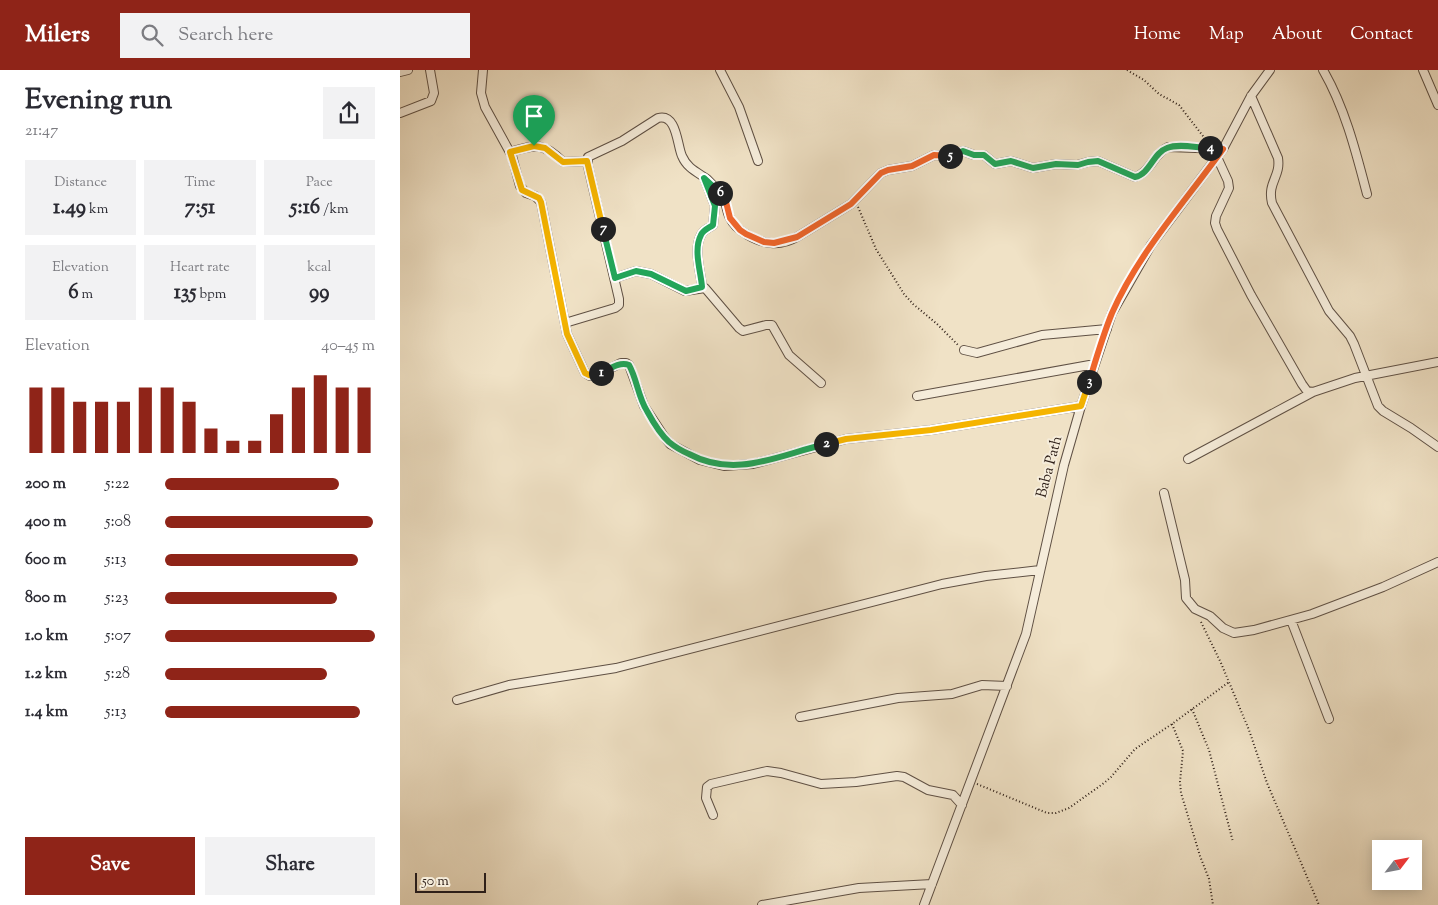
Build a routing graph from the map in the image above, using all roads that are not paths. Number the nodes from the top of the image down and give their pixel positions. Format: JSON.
{"nodes":[{"id":1,"x":408,"y":70,"type":"edge"},
{"id":2,"x":430,"y":70,"type":"edge"},
{"id":3,"x":483,"y":70,"type":"edge"},
{"id":4,"x":720,"y":70,"type":"edge"},
{"id":5,"x":1270,"y":70,"type":"edge"},
{"id":6,"x":1323,"y":70,"type":"edge"},
{"id":7,"x":1423,"y":70,"type":"edge"},
{"id":8,"x":400,"y":72,"type":"edge"},
{"id":9,"x":1251,"y":96,"type":"junction"},
{"id":10,"x":1438,"y":105,"type":"edge"},
{"id":11,"x":400,"y":113,"type":"edge"},
{"id":12,"x":1223,"y":149,"type":"junction"},
{"id":13,"x":510,"y":152,"type":"junction"},
{"id":14,"x":1217,"y":158,"type":"junction"},
{"id":15,"x":587,"y":161,"type":"junction"},
{"id":16,"x":758,"y":161,"type":"dead end"},
{"id":17,"x":704,"y":178,"type":"junction"},
{"id":18,"x":1367,"y":194,"type":"dead end"},
{"id":19,"x":615,"y":278,"type":"junction"},
{"id":20,"x":702,"y":287,"type":"junction"},
{"id":21,"x":565,"y":323,"type":"junction"},
{"id":22,"x":1107,"y":329,"type":"junction"},
{"id":23,"x":964,"y":350,"type":"road end"},
{"id":24,"x":1438,"y":362,"type":"edge"},
{"id":25,"x":1095,"y":364,"type":"junction"},
{"id":26,"x":1366,"y":375,"type":"junction"},
{"id":27,"x":821,"y":382,"type":"dead end"},
{"id":28,"x":1313,"y":392,"type":"junction"},
{"id":29,"x":917,"y":396,"type":"dead end"},
{"id":30,"x":1081,"y":406,"type":"junction"},
{"id":31,"x":1438,"y":447,"type":"edge"},
{"id":32,"x":1188,"y":459,"type":"dead end"},
{"id":33,"x":1164,"y":493,"type":"dead end"},
{"id":34,"x":1438,"y":562,"type":"edge"},
{"id":35,"x":1040,"y":570,"type":"junction"},
{"id":36,"x":1291,"y":620,"type":"junction"},
{"id":37,"x":1007,"y":686,"type":"junction"},
{"id":38,"x":457,"y":700,"type":"dead end"},
{"id":39,"x":800,"y":718,"type":"dead end"},
{"id":40,"x":1329,"y":719,"type":"dead end"},
{"id":41,"x":962,"y":804,"type":"junction"},
{"id":42,"x":713,"y":815,"type":"dead end"},
{"id":43,"x":932,"y":884,"type":"junction"},
{"id":44,"x":762,"y":905,"type":"edge"},
{"id":45,"x":924,"y":905,"type":"edge"}],
"edges":[{"from":1,"to":8,"type":"street"},
{"from":2,"to":11,"type":"street"},
{"from":3,"to":13,"type":"street"},
{"from":4,"to":16,"type":"street"},
{"from":5,"to":9,"type":"street","name":"Baba Path"},
{"from":6,"to":18,"type":"street"},
{"from":7,"to":10,"type":"street"},
{"from":9,"to":12,"type":"street","name":"Baba Path"},
{"from":9,"to":26,"type":"street"},
{"from":12,"to":14,"type":"street","name":"Baba Path"},
{"from":12,"to":17,"type":"street"},
{"from":13,"to":15,"type":"street"},
{"from":13,"to":21,"type":"street"},
{"from":14,"to":22,"type":"street","name":"Baba Path"},
{"from":14,"to":28,"type":"street"},
{"from":15,"to":17,"type":"street"},
{"from":15,"to":19,"type":"street"},
{"from":17,"to":20,"type":"street"},
{"from":19,"to":20,"type":"street"},
{"from":19,"to":21,"type":"street"},
{"from":20,"to":27,"type":"street"},
{"from":21,"to":30,"type":"street"},
{"from":22,"to":23,"type":"street"},
{"from":22,"to":25,"type":"street","name":"Baba Path"},
{"from":24,"to":26,"type":"street"},
{"from":25,"to":29,"type":"street"},
{"from":25,"to":30,"type":"street","name":"Baba Path"},
{"from":26,"to":28,"type":"street"},
{"from":26,"to":31,"type":"street"},
{"from":28,"to":32,"type":"street"},
{"from":30,"to":35,"type":"street","name":"Baba Path"},
{"from":33,"to":36,"type":"street"},
{"from":34,"to":36,"type":"street"},
{"from":35,"to":37,"type":"street","name":"Baba Path"},
{"from":35,"to":38,"type":"street"},
{"from":36,"to":40,"type":"street"},
{"from":37,"to":39,"type":"street"},
{"from":37,"to":41,"type":"street","name":"Baba Path"},
{"from":41,"to":42,"type":"street"},
{"from":41,"to":43,"type":"street","name":"Baba Path"},
{"from":43,"to":44,"type":"street"},
{"from":43,"to":45,"type":"street","name":"Baba Path"}]}
